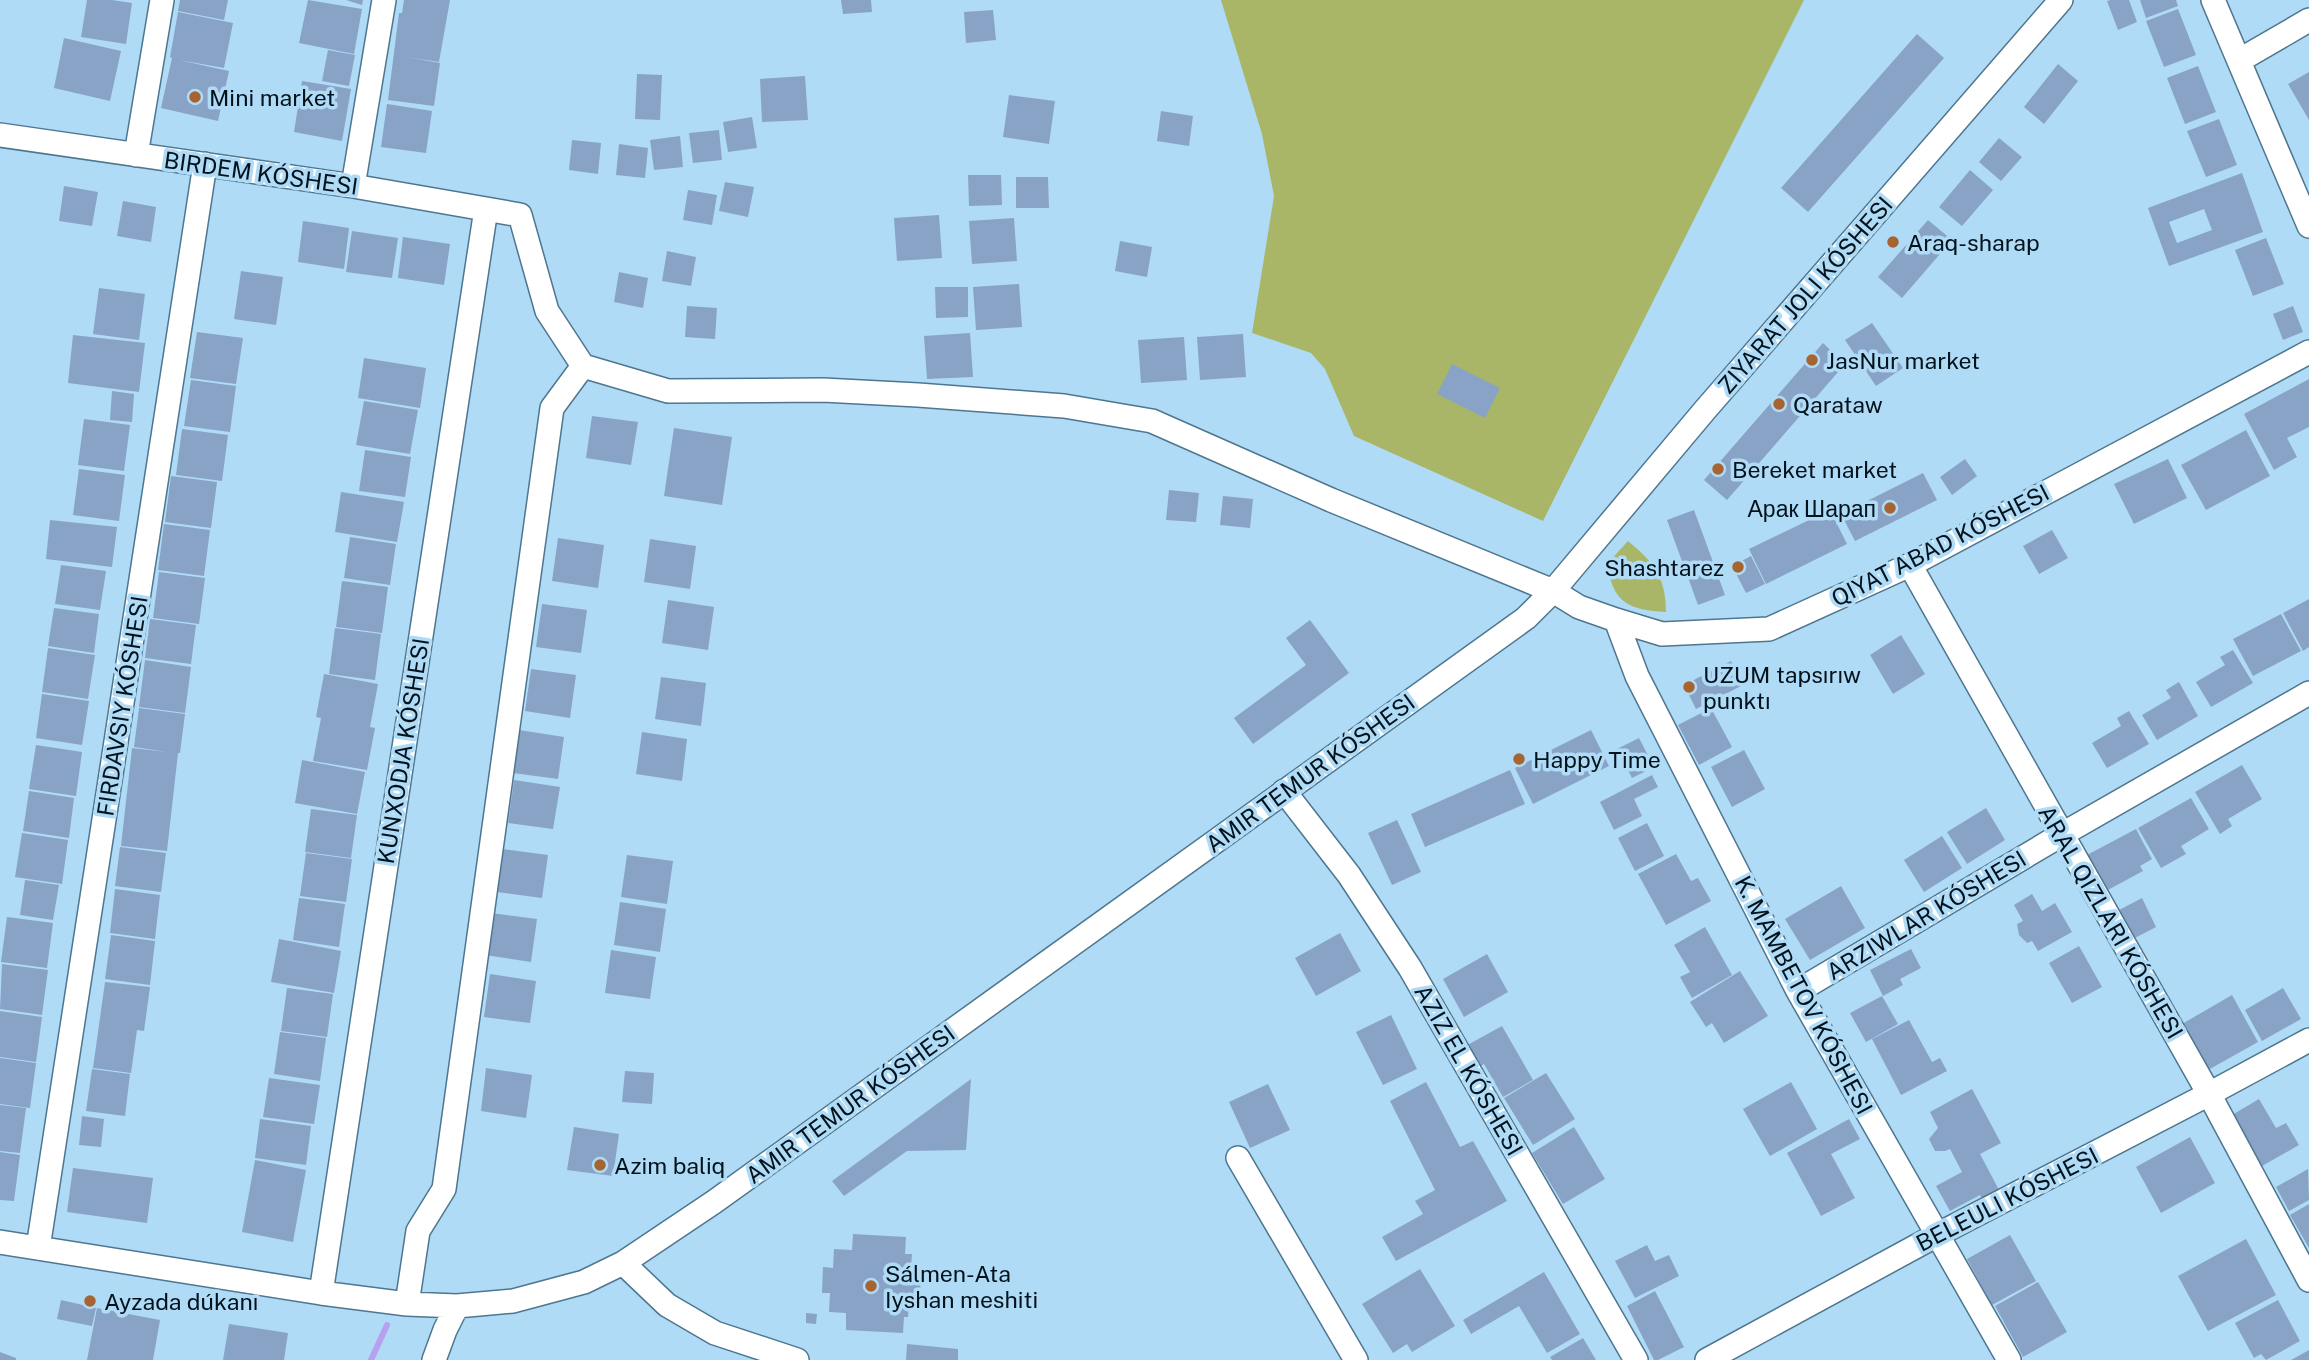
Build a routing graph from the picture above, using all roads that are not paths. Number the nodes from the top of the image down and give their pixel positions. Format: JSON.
{"nodes":[{"id":1,"x":162,"y":0,"type":"edge"},
{"id":2,"x":384,"y":0,"type":"edge"},
{"id":3,"x":2061,"y":0,"type":"edge"},
{"id":4,"x":2213,"y":0,"type":"edge"},
{"id":5,"x":2309,"y":20,"type":"edge"},
{"id":6,"x":2239,"y":60,"type":"junction"},
{"id":7,"x":0,"y":135,"type":"edge"},
{"id":8,"x":136,"y":155,"type":"junction"},
{"id":9,"x":205,"y":164,"type":"junction"},
{"id":10,"x":354,"y":186,"type":"junction"},
{"id":11,"x":486,"y":209,"type":"junction"},
{"id":12,"x":2309,"y":226,"type":"edge"},
{"id":13,"x":2309,"y":352,"type":"edge"},
{"id":14,"x":583,"y":366,"type":"junction"},
{"id":15,"x":1910,"y":565,"type":"junction"},
{"id":16,"x":1553,"y":591,"type":"junction"},
{"id":17,"x":1616,"y":620,"type":"junction"},
{"id":18,"x":2309,"y":693,"type":"edge"},
{"id":19,"x":1284,"y":791,"type":"junction"},
{"id":20,"x":2061,"y":835,"type":"junction"},
{"id":21,"x":1798,"y":991,"type":"junction"},
{"id":22,"x":2309,"y":1040,"type":"edge"},
{"id":23,"x":2209,"y":1094,"type":"junction"},
{"id":24,"x":1238,"y":1158,"type":"dead end"},
{"id":25,"x":1937,"y":1235,"type":"junction"},
{"id":26,"x":0,"y":1242,"type":"edge"},
{"id":27,"x":38,"y":1248,"type":"junction"},
{"id":28,"x":623,"y":1263,"type":"junction"},
{"id":29,"x":2309,"y":1280,"type":"edge"},
{"id":30,"x":321,"y":1293,"type":"junction"},
{"id":31,"x":407,"y":1304,"type":"junction"},
{"id":32,"x":457,"y":1306,"type":"junction"},
{"id":33,"x":434,"y":1360,"type":"edge"},
{"id":34,"x":797,"y":1360,"type":"edge"},
{"id":35,"x":1356,"y":1360,"type":"edge"},
{"id":36,"x":1636,"y":1360,"type":"edge"},
{"id":37,"x":1707,"y":1360,"type":"edge"},
{"id":38,"x":2009,"y":1360,"type":"edge"}],
"edges":[{"from":1,"to":8,"type":"street"},
{"from":2,"to":10,"type":"street"},
{"from":3,"to":16,"type":"street","name":"AMIR TEMUR KÓSHESI"},
{"from":4,"to":6,"type":"street"},
{"from":5,"to":6,"type":"street"},
{"from":6,"to":12,"type":"street"},
{"from":7,"to":8,"type":"street","name":"BIRDEM KÓSHESI"},
{"from":8,"to":9,"type":"street","name":"BIRDEM KÓSHESI"},
{"from":9,"to":10,"type":"street","name":"BIRDEM KÓSHESI"},
{"from":9,"to":27,"type":"street","name":"FIRDAVSIY KÓSHESI"},
{"from":10,"to":11,"type":"street","name":"BIRDEM KÓSHESI"},
{"from":11,"to":14,"type":"street","name":"BIRDEM KÓSHESI"},
{"from":11,"to":30,"type":"street","name":"KUNXODJA KÓSHESI"},
{"from":13,"to":15,"type":"street","name":"QIYAT ABAD KÓSHESI"},
{"from":14,"to":16,"type":"street","name":"QIYAT ABAD KÓSHESI"},
{"from":14,"to":31,"type":"street"},
{"from":15,"to":17,"type":"street","name":"QIYAT ABAD KÓSHESI"},
{"from":15,"to":20,"type":"street"},
{"from":16,"to":17,"type":"street","name":"QIYAT ABAD KÓSHESI"},
{"from":16,"to":19,"type":"street","name":"AMIR TEMUR KÓSHESI"},
{"from":17,"to":21,"type":"street","name":"K. MAMBETOV KÓSHESI"},
{"from":18,"to":20,"type":"street"},
{"from":19,"to":28,"type":"street","name":"AMIR TEMUR KÓSHESI"},
{"from":19,"to":36,"type":"street","name":"AZIZ EL KÓSHESI"},
{"from":20,"to":21,"type":"street"},
{"from":20,"to":23,"type":"street"},
{"from":21,"to":25,"type":"street","name":"K. MAMBETOV KÓSHESI"},
{"from":22,"to":23,"type":"street","name":"BELEULI KÓSHESI"},
{"from":23,"to":25,"type":"street","name":"BELEULI KÓSHESI"},
{"from":23,"to":29,"type":"street"},
{"from":24,"to":35,"type":"street"},
{"from":25,"to":37,"type":"street","name":"BELEULI KÓSHESI"},
{"from":25,"to":38,"type":"street","name":"K. MAMBETOV KÓSHESI"},
{"from":26,"to":27,"type":"street","name":"AMIR TEMUR KÓSHESI"},
{"from":27,"to":30,"type":"street","name":"AMIR TEMUR KÓSHESI"},
{"from":28,"to":32,"type":"street","name":"AMIR TEMUR KÓSHESI"},
{"from":28,"to":34,"type":"street"},
{"from":30,"to":31,"type":"street","name":"AMIR TEMUR KÓSHESI"},
{"from":31,"to":32,"type":"street","name":"AMIR TEMUR KÓSHESI"},
{"from":32,"to":33,"type":"street"}]}
